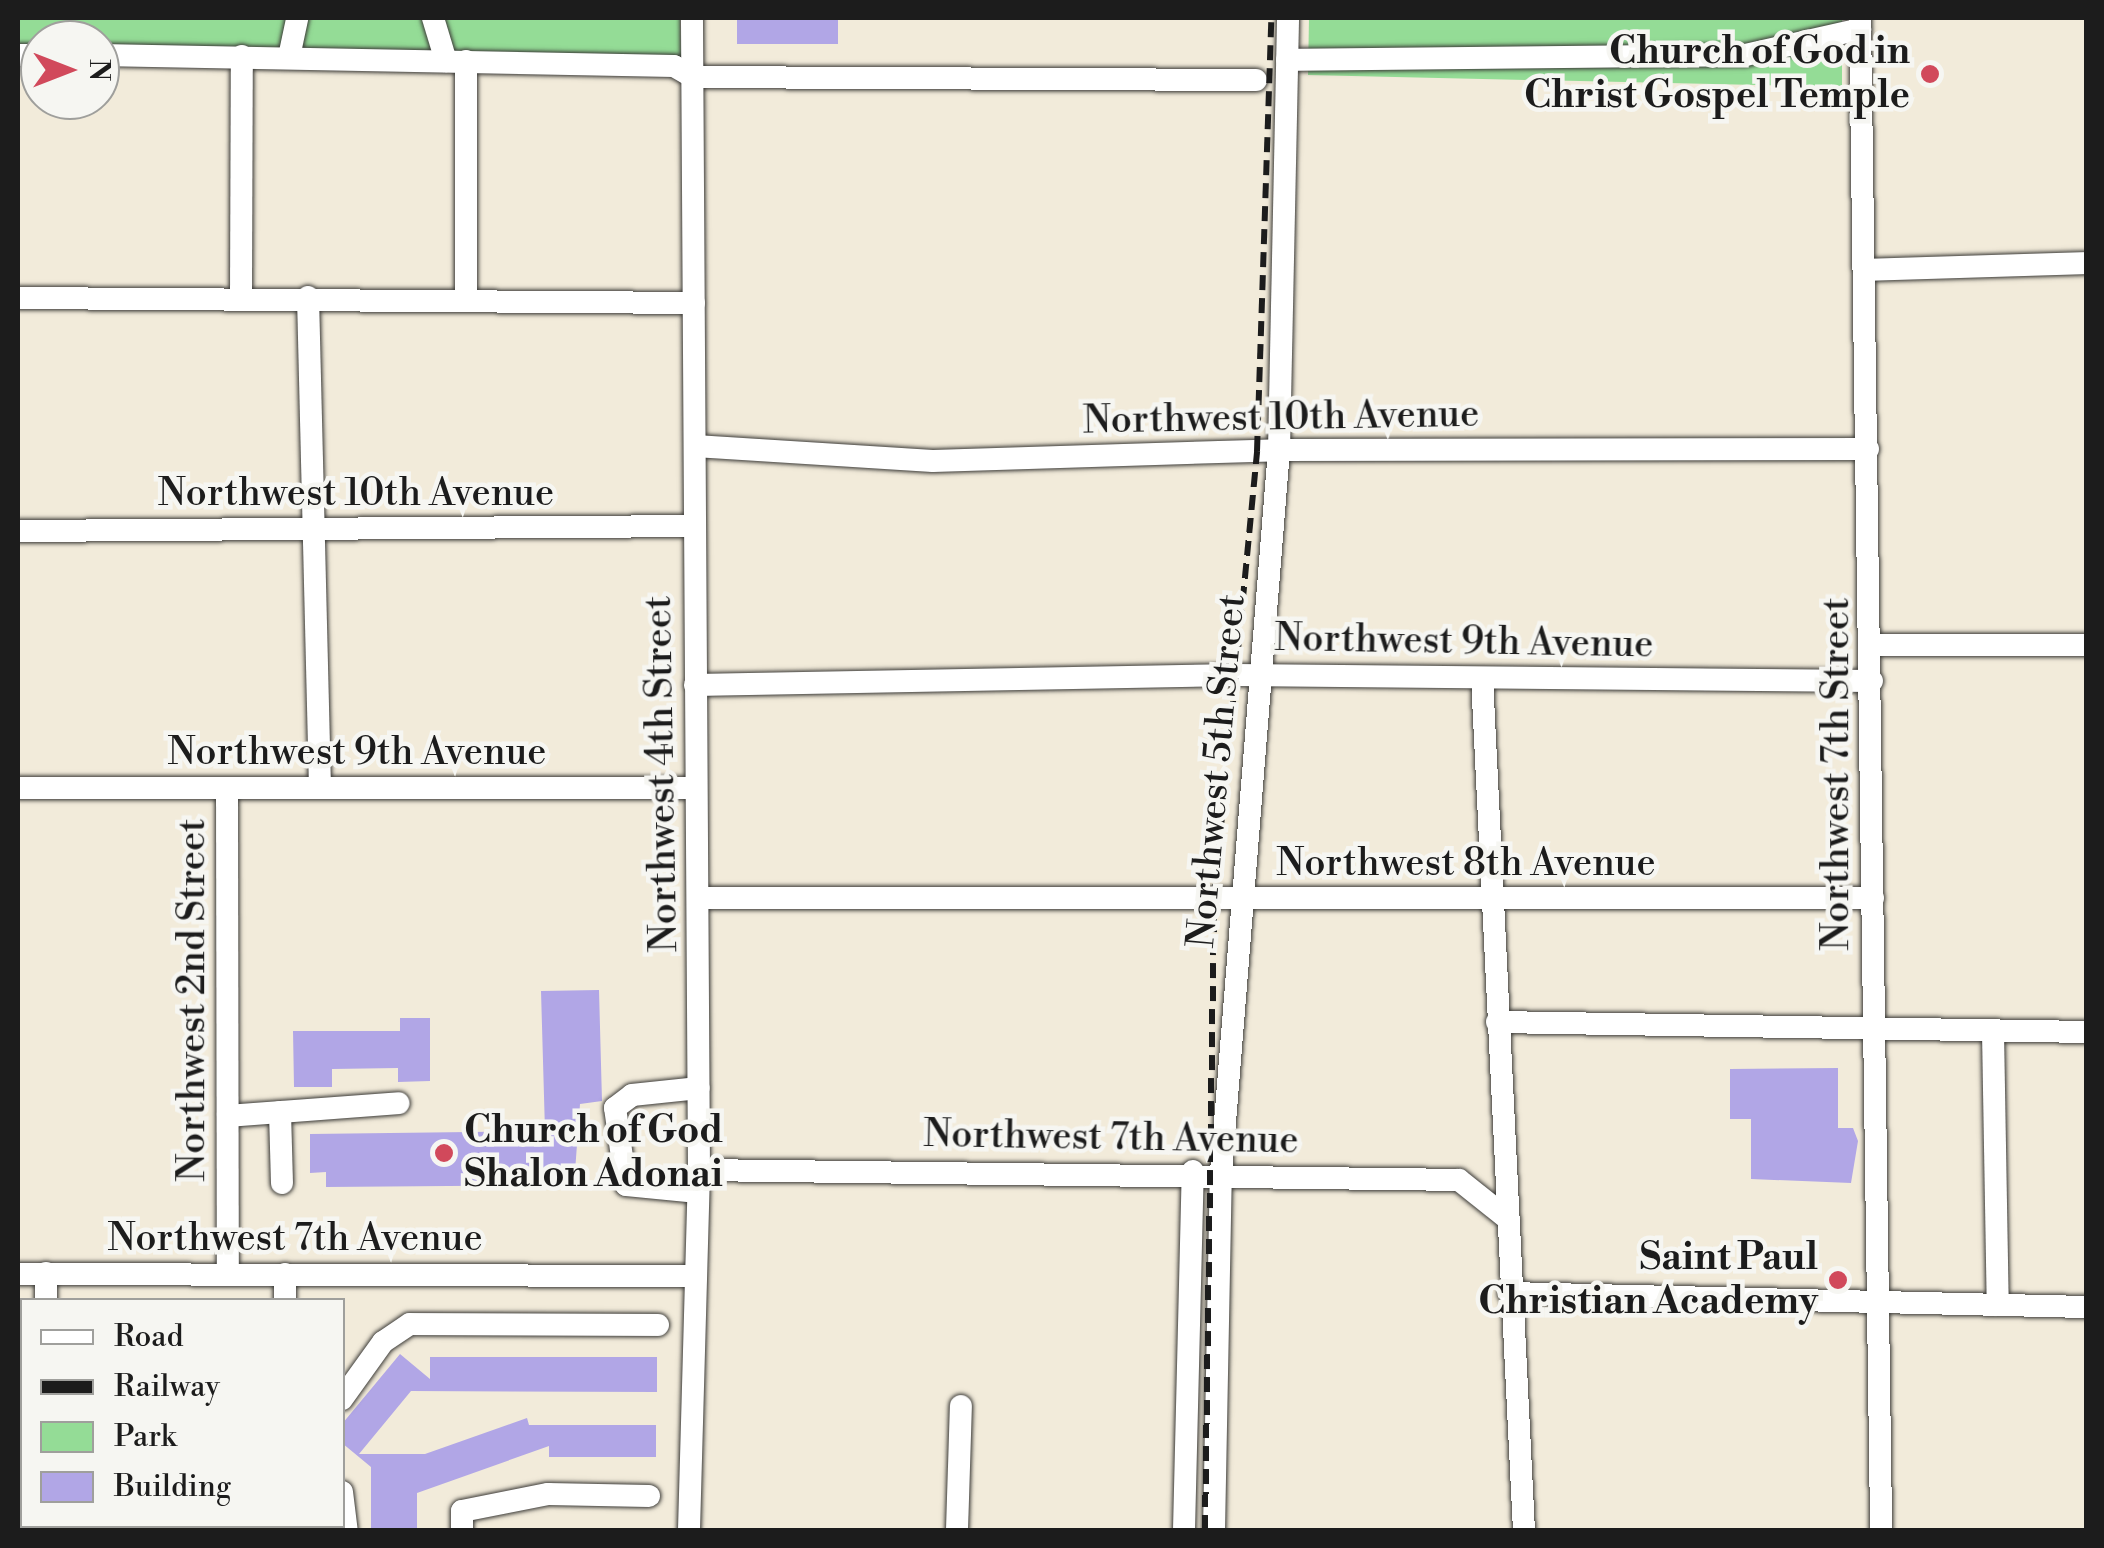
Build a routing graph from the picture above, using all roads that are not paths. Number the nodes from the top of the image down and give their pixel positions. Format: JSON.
{"nodes":[{"id":1,"x":298,"y":18,"type":"edge"},
{"id":2,"x":433,"y":18,"type":"edge"},
{"id":3,"x":692,"y":18,"type":"edge"},
{"id":4,"x":1288,"y":18,"type":"edge"},
{"id":5,"x":1860,"y":23,"type":"edge"},
{"id":6,"x":120,"y":55,"type":"edge"},
{"id":7,"x":242,"y":56,"type":"junction"},
{"id":8,"x":289,"y":57,"type":"junction"},
{"id":9,"x":1287,"y":60,"type":"junction"},
{"id":10,"x":456,"y":61,"type":"junction"},
{"id":11,"x":693,"y":76,"type":"junction"},
{"id":12,"x":1256,"y":80,"type":"dead end"},
{"id":13,"x":2086,"y":263,"type":"edge"},
{"id":14,"x":1864,"y":270,"type":"junction"},
{"id":15,"x":240,"y":296,"type":"junction"},
{"id":16,"x":308,"y":297,"type":"junction"},
{"id":17,"x":18,"y":298,"type":"edge"},
{"id":18,"x":466,"y":300,"type":"junction"},
{"id":19,"x":694,"y":302,"type":"junction"},
{"id":20,"x":695,"y":446,"type":"junction"},
{"id":21,"x":1868,"y":449,"type":"junction"},
{"id":22,"x":1280,"y":450,"type":"junction"},
{"id":23,"x":695,"y":526,"type":"junction"},
{"id":24,"x":314,"y":529,"type":"junction"},
{"id":25,"x":18,"y":531,"type":"edge"},
{"id":26,"x":1873,"y":645,"type":"junction"},
{"id":27,"x":2086,"y":646,"type":"edge"},
{"id":28,"x":1264,"y":675,"type":"junction"},
{"id":29,"x":1482,"y":678,"type":"junction"},
{"id":30,"x":1872,"y":680,"type":"junction"},
{"id":31,"x":695,"y":684,"type":"junction"},
{"id":32,"x":320,"y":786,"type":"junction"},
{"id":33,"x":18,"y":788,"type":"edge"},
{"id":34,"x":227,"y":788,"type":"junction"},
{"id":35,"x":696,"y":788,"type":"junction"},
{"id":36,"x":699,"y":898,"type":"junction"},
{"id":37,"x":1873,"y":898,"type":"junction"},
{"id":38,"x":1238,"y":899,"type":"junction"},
{"id":39,"x":1492,"y":899,"type":"junction"},
{"id":40,"x":1498,"y":1022,"type":"junction"},
{"id":41,"x":1994,"y":1032,"type":"junction"},
{"id":42,"x":2086,"y":1032,"type":"edge"},
{"id":43,"x":1875,"y":1033,"type":"junction"},
{"id":44,"x":699,"y":1088,"type":"junction"},
{"id":45,"x":400,"y":1103,"type":"dead end"},
{"id":46,"x":280,"y":1112,"type":"junction"},
{"id":47,"x":228,"y":1116,"type":"junction"},
{"id":48,"x":1193,"y":1171,"type":"junction"},
{"id":49,"x":1222,"y":1172,"type":"junction"},
{"id":50,"x":699,"y":1180,"type":"junction"},
{"id":51,"x":282,"y":1183,"type":"dead end"},
{"id":52,"x":1508,"y":1219,"type":"junction"},
{"id":53,"x":228,"y":1272,"type":"junction"},
{"id":54,"x":46,"y":1273,"type":"junction"},
{"id":55,"x":18,"y":1274,"type":"edge"},
{"id":56,"x":285,"y":1274,"type":"junction"},
{"id":57,"x":693,"y":1276,"type":"junction"},
{"id":58,"x":1509,"y":1292,"type":"junction"},
{"id":59,"x":46,"y":1298,"type":"edge"},
{"id":60,"x":285,"y":1298,"type":"edge"},
{"id":61,"x":1998,"y":1305,"type":"junction"},
{"id":62,"x":1880,"y":1306,"type":"junction"},
{"id":63,"x":2086,"y":1307,"type":"edge"},
{"id":64,"x":658,"y":1325,"type":"dead end"},
{"id":65,"x":345,"y":1395,"type":"edge"},
{"id":66,"x":962,"y":1406,"type":"dead end"},
{"id":67,"x":650,"y":1496,"type":"dead end"},
{"id":68,"x":462,"y":1530,"type":"edge"},
{"id":69,"x":689,"y":1530,"type":"edge"},
{"id":70,"x":957,"y":1530,"type":"edge"},
{"id":71,"x":1184,"y":1530,"type":"edge"},
{"id":72,"x":1214,"y":1530,"type":"edge"},
{"id":73,"x":1524,"y":1530,"type":"edge"},
{"id":74,"x":1881,"y":1530,"type":"edge"}],
"edges":[{"from":1,"to":8,"type":"street"},
{"from":2,"to":10,"type":"street"},
{"from":3,"to":11,"type":"street","name":"Northwest 4th Street"},
{"from":4,"to":9,"type":"street","name":"Northwest 5th Street"},
{"from":5,"to":9,"type":"street"},
{"from":5,"to":14,"type":"street","name":"Northwest 7th Street"},
{"from":6,"to":7,"type":"street"},
{"from":7,"to":8,"type":"street"},
{"from":7,"to":15,"type":"street"},
{"from":8,"to":10,"type":"street"},
{"from":9,"to":22,"type":"street","name":"Northwest 5th Street"},
{"from":10,"to":11,"type":"street"},
{"from":10,"to":18,"type":"street"},
{"from":11,"to":12,"type":"street"},
{"from":11,"to":19,"type":"street","name":"Northwest 4th Street"},
{"from":13,"to":14,"type":"street"},
{"from":14,"to":21,"type":"street","name":"Northwest 7th Street"},
{"from":15,"to":16,"type":"street"},
{"from":15,"to":17,"type":"street"},
{"from":16,"to":18,"type":"street"},
{"from":16,"to":24,"type":"street"},
{"from":18,"to":19,"type":"street"},
{"from":19,"to":20,"type":"street","name":"Northwest 4th Street"},
{"from":20,"to":22,"type":"street","name":"Northwest 10th Avenue"},
{"from":20,"to":23,"type":"street","name":"Northwest 4th Street"},
{"from":21,"to":22,"type":"street","name":"Northwest 10th Avenue"},
{"from":21,"to":26,"type":"street","name":"Northwest 7th Street"},
{"from":22,"to":28,"type":"street","name":"Northwest 5th Street"},
{"from":23,"to":24,"type":"street","name":"Northwest 10th Avenue"},
{"from":23,"to":31,"type":"street","name":"Northwest 4th Street"},
{"from":24,"to":25,"type":"street","name":"Northwest 10th Avenue"},
{"from":24,"to":32,"type":"street"},
{"from":26,"to":27,"type":"street"},
{"from":26,"to":30,"type":"street","name":"Northwest 7th Street"},
{"from":28,"to":29,"type":"street","name":"Northwest 9th Avenue"},
{"from":28,"to":31,"type":"street","name":"Northwest 9th Avenue"},
{"from":28,"to":38,"type":"street","name":"Northwest 5th Street"},
{"from":29,"to":30,"type":"street","name":"Northwest 9th Avenue"},
{"from":29,"to":39,"type":"street"},
{"from":30,"to":37,"type":"street","name":"Northwest 7th Street"},
{"from":31,"to":35,"type":"street","name":"Northwest 4th Street"},
{"from":32,"to":34,"type":"street","name":"Northwest 9th Avenue"},
{"from":32,"to":35,"type":"street","name":"Northwest 9th Avenue"},
{"from":33,"to":34,"type":"street","name":"Northwest 9th Avenue"},
{"from":34,"to":47,"type":"street","name":"Northwest 2nd Street"},
{"from":35,"to":36,"type":"street","name":"Northwest 4th Street"},
{"from":36,"to":38,"type":"street","name":"Northwest 8th Avenue"},
{"from":36,"to":44,"type":"street","name":"Northwest 4th Street"},
{"from":37,"to":39,"type":"street","name":"Northwest 8th Avenue"},
{"from":37,"to":43,"type":"street","name":"Northwest 7th Street"},
{"from":38,"to":39,"type":"street","name":"Northwest 8th Avenue"},
{"from":38,"to":49,"type":"street","name":"Northwest 5th Street"},
{"from":39,"to":40,"type":"street"},
{"from":40,"to":43,"type":"street"},
{"from":40,"to":52,"type":"street"},
{"from":41,"to":42,"type":"street"},
{"from":41,"to":43,"type":"street"},
{"from":41,"to":61,"type":"street"},
{"from":43,"to":62,"type":"street","name":"Northwest 7th Street"},
{"from":44,"to":50,"type":"street","name":"Northwest 4th Street"},
{"from":44,"to":50,"type":"street","name":"Northwest 7th Avenue"},
{"from":45,"to":46,"type":"street"},
{"from":46,"to":47,"type":"street"},
{"from":46,"to":51,"type":"street"},
{"from":47,"to":53,"type":"street","name":"Northwest 2nd Street"},
{"from":48,"to":49,"type":"street","name":"Northwest 7th Avenue"},
{"from":48,"to":50,"type":"street","name":"Northwest 7th Avenue"},
{"from":48,"to":71,"type":"street"},
{"from":49,"to":52,"type":"street","name":"Northwest 7th Avenue"},
{"from":49,"to":72,"type":"street","name":"Northwest 5th Street"},
{"from":50,"to":57,"type":"street","name":"Northwest 4th Street"},
{"from":52,"to":58,"type":"street"},
{"from":53,"to":54,"type":"street","name":"Northwest 7th Avenue"},
{"from":53,"to":56,"type":"street","name":"Northwest 7th Avenue"},
{"from":54,"to":55,"type":"street","name":"Northwest 7th Avenue"},
{"from":54,"to":59,"type":"street"},
{"from":56,"to":57,"type":"street","name":"Northwest 7th Avenue"},
{"from":56,"to":60,"type":"street"},
{"from":57,"to":69,"type":"street","name":"Northwest 4th Street"},
{"from":58,"to":62,"type":"street"},
{"from":58,"to":73,"type":"street"},
{"from":61,"to":62,"type":"street"},
{"from":61,"to":63,"type":"street"},
{"from":62,"to":74,"type":"street","name":"Northwest 7th Street"},
{"from":64,"to":65,"type":"street"},
{"from":66,"to":70,"type":"street"},
{"from":67,"to":68,"type":"street"}]}
